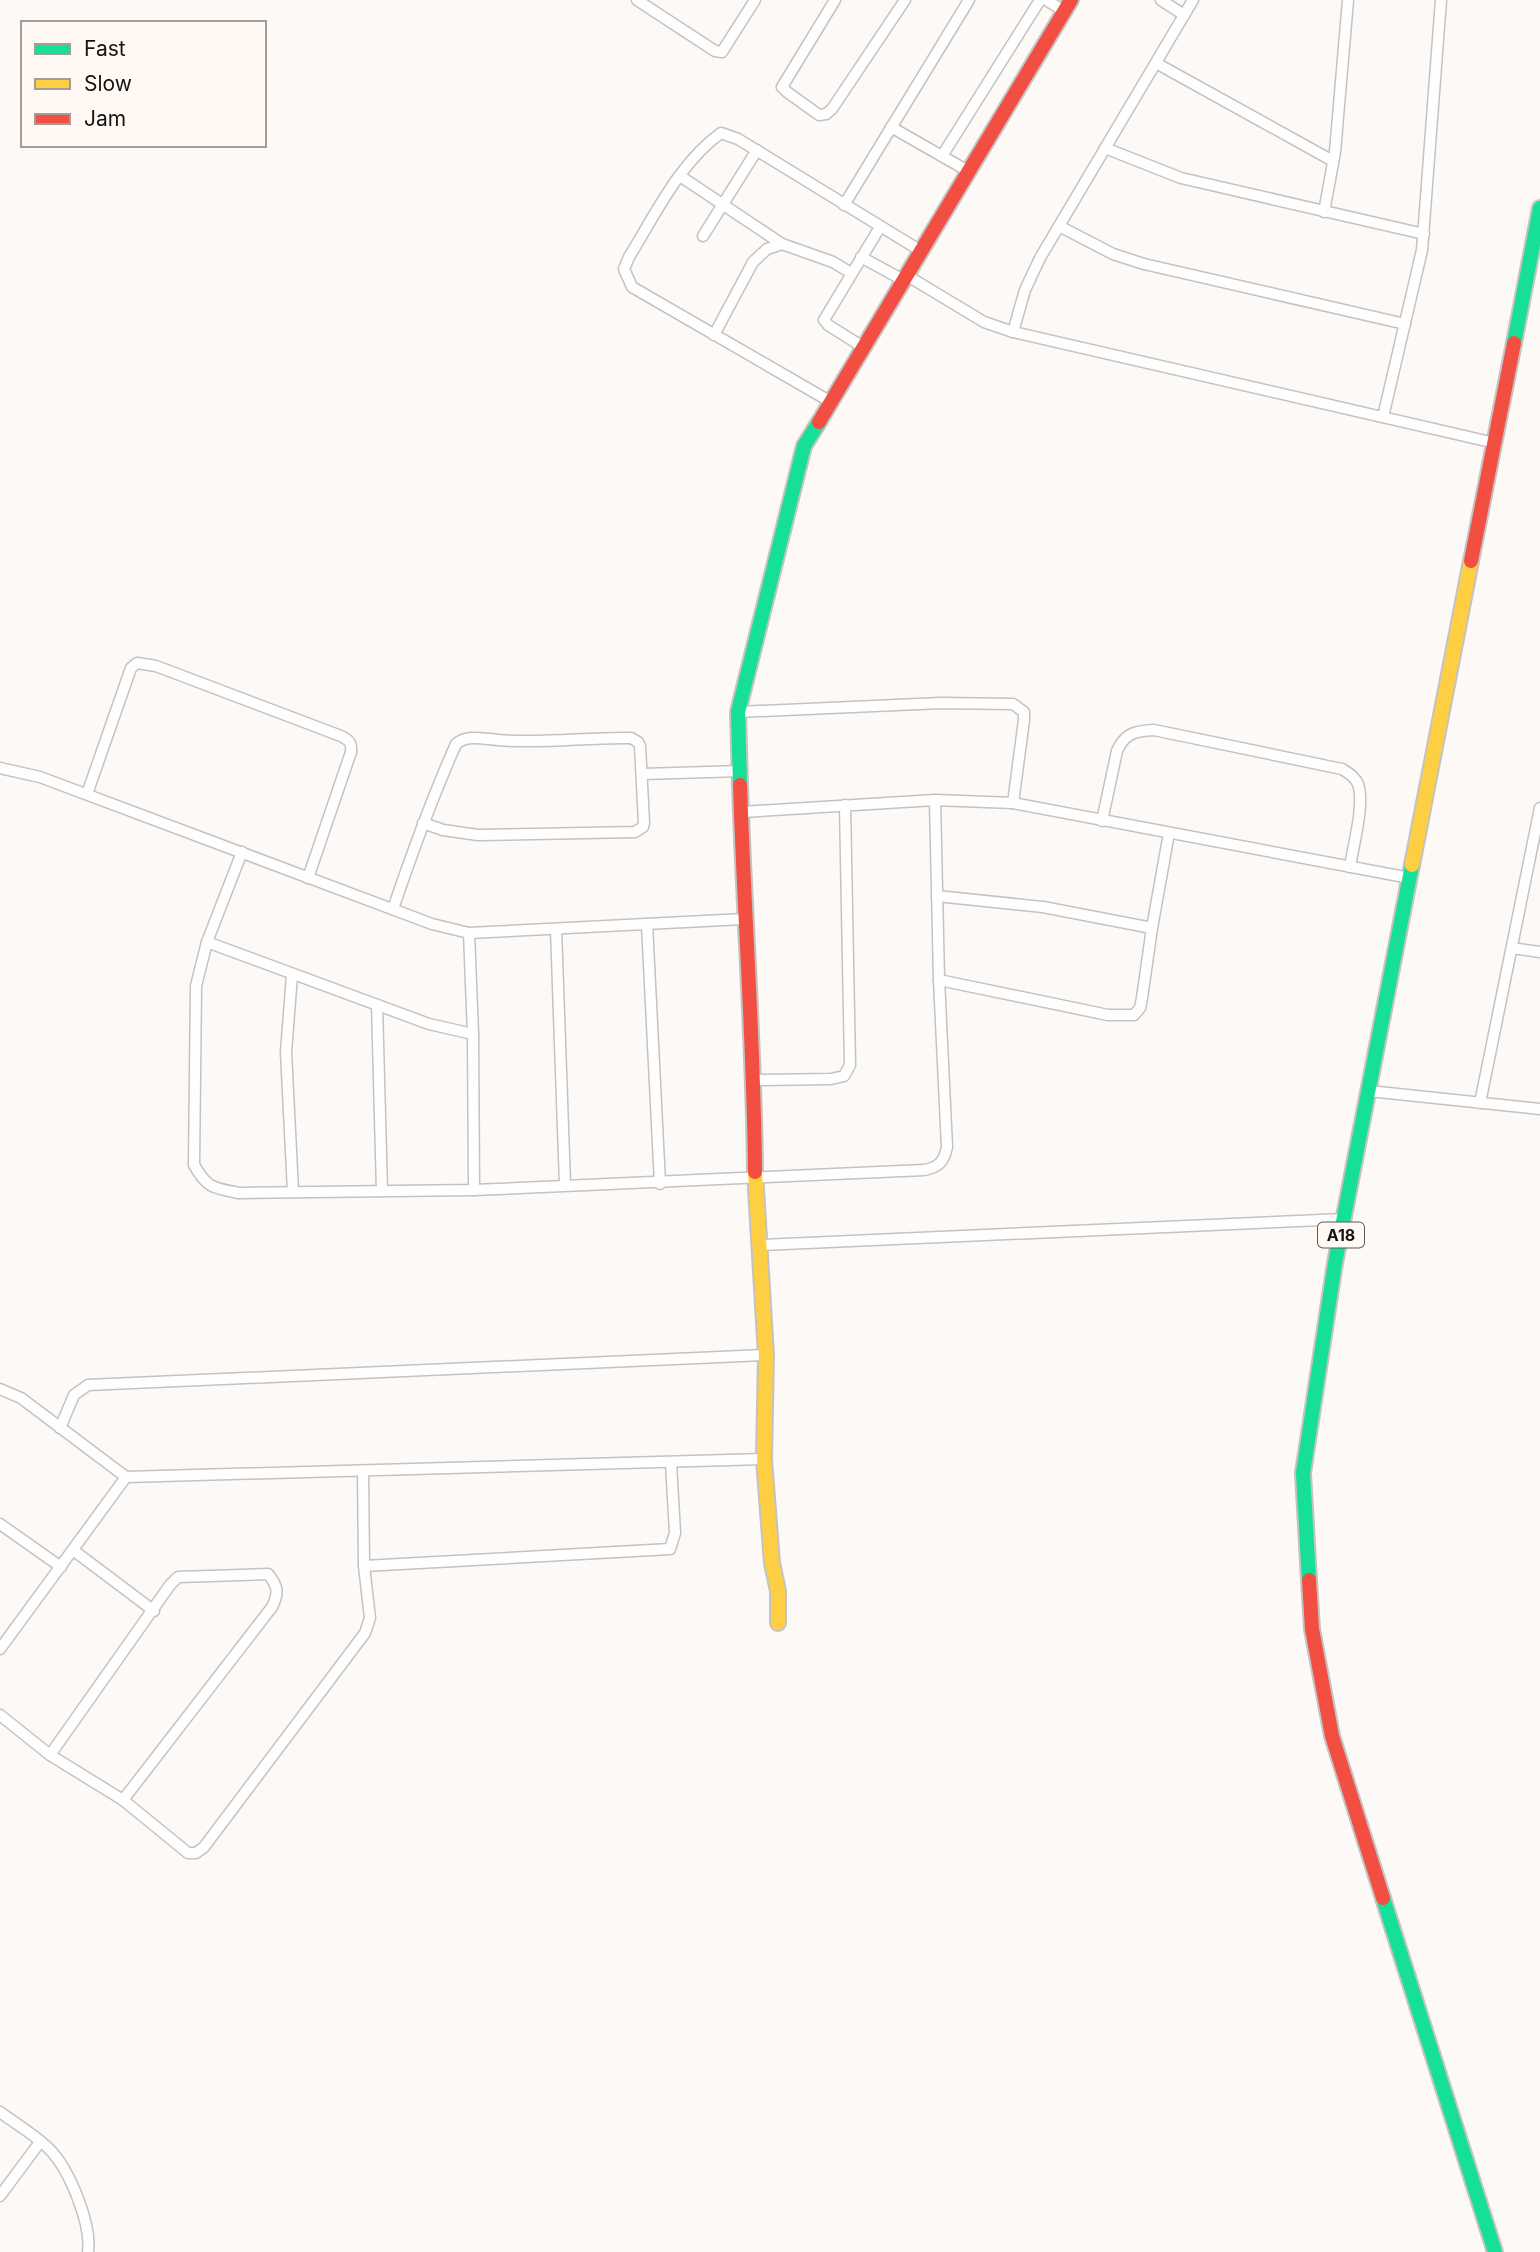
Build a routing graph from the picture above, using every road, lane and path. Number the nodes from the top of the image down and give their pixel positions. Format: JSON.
{"nodes":[{"id":1,"x":637,"y":0,"type":"edge"},
{"id":2,"x":755,"y":0,"type":"edge"},
{"id":3,"x":835,"y":0,"type":"edge"},
{"id":4,"x":905,"y":0,"type":"edge"},
{"id":5,"x":969,"y":0,"type":"edge"},
{"id":6,"x":1040,"y":0,"type":"edge"},
{"id":7,"x":1046,"y":0,"type":"edge"},
{"id":8,"x":1161,"y":0,"type":"edge"},
{"id":9,"x":1193,"y":0,"type":"edge"},
{"id":10,"x":1348,"y":0,"type":"edge"},
{"id":11,"x":1441,"y":0,"type":"edge"},
{"id":12,"x":1067,"y":6,"type":"edge"},
{"id":13,"x":1184,"y":15,"type":"junction"},
{"id":14,"x":1156,"y":63,"type":"junction"},
{"id":15,"x":891,"y":127,"type":"junction"},
{"id":16,"x":1105,"y":148,"type":"junction"},
{"id":17,"x":757,"y":150,"type":"junction"},
{"id":18,"x":942,"y":156,"type":"junction"},
{"id":19,"x":1333,"y":161,"type":"junction"},
{"id":20,"x":968,"y":171,"type":"junction"},
{"id":21,"x":680,"y":176,"type":"junction"},
{"id":22,"x":723,"y":204,"type":"junction"},
{"id":23,"x":844,"y":205,"type":"junction"},
{"id":24,"x":1540,"y":208,"type":"edge"},
{"id":25,"x":1324,"y":212,"type":"junction"},
{"id":26,"x":1059,"y":226,"type":"junction"},
{"id":27,"x":880,"y":227,"type":"junction"},
{"id":28,"x":1424,"y":234,"type":"junction"},
{"id":29,"x":704,"y":236,"type":"dead end"},
{"id":30,"x":1537,"y":241,"type":"edge"},
{"id":31,"x":782,"y":244,"type":"junction"},
{"id":32,"x":920,"y":251,"type":"junction"},
{"id":33,"x":862,"y":257,"type":"junction"},
{"id":34,"x":851,"y":273,"type":"junction"},
{"id":35,"x":905,"y":278,"type":"junction"},
{"id":36,"x":1405,"y":324,"type":"junction"},
{"id":37,"x":1013,"y":332,"type":"junction"},
{"id":38,"x":714,"y":335,"type":"junction"},
{"id":39,"x":863,"y":347,"type":"junction"},
{"id":40,"x":831,"y":402,"type":"junction"},
{"id":41,"x":1383,"y":417,"type":"junction"},
{"id":42,"x":1495,"y":443,"type":"junction"},
{"id":43,"x":738,"y":712,"type":"junction"},
{"id":44,"x":0,"y":768,"type":"edge"},
{"id":45,"x":741,"y":771,"type":"junction"},
{"id":46,"x":643,"y":774,"type":"junction"},
{"id":47,"x":87,"y":794,"type":"junction"},
{"id":48,"x":934,"y":800,"type":"junction"},
{"id":49,"x":1013,"y":803,"type":"junction"},
{"id":50,"x":845,"y":805,"type":"junction"},
{"id":51,"x":1540,"y":808,"type":"edge"},
{"id":52,"x":742,"y":811,"type":"junction"},
{"id":53,"x":1102,"y":821,"type":"junction"},
{"id":54,"x":423,"y":823,"type":"junction"},
{"id":55,"x":1169,"y":833,"type":"junction"},
{"id":56,"x":242,"y":852,"type":"junction"},
{"id":57,"x":1350,"y":867,"type":"junction"},
{"id":58,"x":308,"y":878,"type":"junction"},
{"id":59,"x":1410,"y":878,"type":"junction"},
{"id":60,"x":937,"y":896,"type":"junction"},
{"id":61,"x":393,"y":909,"type":"junction"},
{"id":62,"x":744,"y":919,"type":"junction"},
{"id":63,"x":647,"y":924,"type":"junction"},
{"id":64,"x":1152,"y":928,"type":"junction"},
{"id":65,"x":556,"y":929,"type":"junction"},
{"id":66,"x":469,"y":933,"type":"junction"},
{"id":67,"x":207,"y":942,"type":"junction"},
{"id":68,"x":1512,"y":948,"type":"junction"},
{"id":69,"x":1540,"y":952,"type":"edge"},
{"id":70,"x":292,"y":975,"type":"junction"},
{"id":71,"x":939,"y":980,"type":"junction"},
{"id":72,"x":377,"y":1005,"type":"junction"},
{"id":73,"x":473,"y":1034,"type":"junction"},
{"id":74,"x":754,"y":1080,"type":"junction"},
{"id":75,"x":1369,"y":1091,"type":"junction"},
{"id":76,"x":1480,"y":1103,"type":"junction"},
{"id":77,"x":1540,"y":1109,"type":"edge"},
{"id":78,"x":755,"y":1177,"type":"junction"},
{"id":79,"x":660,"y":1184,"type":"junction"},
{"id":80,"x":565,"y":1185,"type":"junction"},
{"id":81,"x":474,"y":1190,"type":"junction"},
{"id":82,"x":292,"y":1191,"type":"junction"},
{"id":83,"x":382,"y":1191,"type":"junction"},
{"id":84,"x":1344,"y":1219,"type":"junction"},
{"id":85,"x":761,"y":1245,"type":"junction"},
{"id":86,"x":766,"y":1355,"type":"junction"},
{"id":87,"x":0,"y":1389,"type":"edge"},
{"id":88,"x":60,"y":1428,"type":"junction"},
{"id":89,"x":764,"y":1459,"type":"junction"},
{"id":90,"x":671,"y":1463,"type":"junction"},
{"id":91,"x":363,"y":1472,"type":"junction"},
{"id":92,"x":126,"y":1477,"type":"junction"},
{"id":93,"x":0,"y":1524,"type":"edge"},
{"id":94,"x":73,"y":1550,"type":"junction"},
{"id":95,"x":364,"y":1566,"type":"junction"},
{"id":96,"x":61,"y":1567,"type":"junction"},
{"id":97,"x":154,"y":1611,"type":"junction"},
{"id":98,"x":778,"y":1623,"type":"dead end"},
{"id":99,"x":0,"y":1648,"type":"edge"},
{"id":100,"x":0,"y":1715,"type":"edge"},
{"id":101,"x":50,"y":1755,"type":"junction"},
{"id":102,"x":123,"y":1800,"type":"junction"},
{"id":103,"x":0,"y":2112,"type":"edge"},
{"id":104,"x":40,"y":2142,"type":"junction"},
{"id":105,"x":0,"y":2196,"type":"edge"},
{"id":106,"x":88,"y":2252,"type":"edge"},
{"id":107,"x":1495,"y":2252,"type":"edge"}],
"edges":[{"from":1,"to":2,"type":"street"},
{"from":3,"to":4,"type":"street"},
{"from":5,"to":15,"type":"street"},
{"from":6,"to":18,"type":"street"},
{"from":7,"to":12,"type":"street"},
{"from":8,"to":13,"type":"street"},
{"from":9,"to":13,"type":"street"},
{"from":10,"to":19,"type":"street"},
{"from":11,"to":28,"type":"street"},
{"from":12,"to":20,"type":"main road"},
{"from":13,"to":14,"type":"street"},
{"from":14,"to":16,"type":"street"},
{"from":14,"to":19,"type":"street"},
{"from":15,"to":18,"type":"street"},
{"from":15,"to":23,"type":"street"},
{"from":16,"to":25,"type":"street"},
{"from":16,"to":26,"type":"street"},
{"from":17,"to":21,"type":"street"},
{"from":17,"to":22,"type":"street"},
{"from":17,"to":23,"type":"street"},
{"from":18,"to":20,"type":"street"},
{"from":19,"to":25,"type":"street"},
{"from":20,"to":32,"type":"main road"},
{"from":21,"to":22,"type":"street"},
{"from":21,"to":38,"type":"street"},
{"from":22,"to":29,"type":"street"},
{"from":22,"to":31,"type":"street"},
{"from":23,"to":27,"type":"street"},
{"from":24,"to":30,"type":"main road","number":"A18"},
{"from":25,"to":28,"type":"street"},
{"from":26,"to":36,"type":"street"},
{"from":26,"to":37,"type":"street"},
{"from":27,"to":32,"type":"street"},
{"from":27,"to":33,"type":"street"},
{"from":28,"to":36,"type":"street"},
{"from":30,"to":42,"type":"main road","number":"A18"},
{"from":31,"to":34,"type":"street"},
{"from":31,"to":38,"type":"street"},
{"from":32,"to":35,"type":"main road"},
{"from":33,"to":34,"type":"street"},
{"from":33,"to":35,"type":"street"},
{"from":34,"to":39,"type":"street"},
{"from":35,"to":37,"type":"street"},
{"from":35,"to":39,"type":"main road"},
{"from":36,"to":41,"type":"street"},
{"from":37,"to":41,"type":"street"},
{"from":38,"to":40,"type":"street"},
{"from":39,"to":40,"type":"main road"},
{"from":40,"to":43,"type":"main road"},
{"from":41,"to":42,"type":"street"},
{"from":42,"to":59,"type":"main road","number":"A18"},
{"from":43,"to":45,"type":"main road"},
{"from":43,"to":49,"type":"street"},
{"from":44,"to":47,"type":"street"},
{"from":45,"to":46,"type":"street"},
{"from":45,"to":52,"type":"main road"},
{"from":46,"to":54,"type":"street"},
{"from":46,"to":54,"type":"street"},
{"from":47,"to":56,"type":"street"},
{"from":47,"to":58,"type":"street"},
{"from":48,"to":49,"type":"street"},
{"from":48,"to":50,"type":"street"},
{"from":48,"to":60,"type":"street"},
{"from":49,"to":53,"type":"street"},
{"from":50,"to":52,"type":"street"},
{"from":50,"to":74,"type":"street"},
{"from":51,"to":68,"type":"street"},
{"from":52,"to":62,"type":"main road"},
{"from":53,"to":55,"type":"street"},
{"from":53,"to":57,"type":"street"},
{"from":54,"to":61,"type":"street"},
{"from":55,"to":57,"type":"street"},
{"from":55,"to":64,"type":"street"},
{"from":56,"to":58,"type":"street"},
{"from":56,"to":67,"type":"street"},
{"from":57,"to":59,"type":"street"},
{"from":58,"to":61,"type":"street"},
{"from":59,"to":75,"type":"main road","number":"A18"},
{"from":60,"to":64,"type":"street"},
{"from":60,"to":71,"type":"street"},
{"from":61,"to":66,"type":"street"},
{"from":62,"to":63,"type":"street"},
{"from":62,"to":74,"type":"main road"},
{"from":63,"to":65,"type":"street"},
{"from":63,"to":79,"type":"street"},
{"from":64,"to":71,"type":"street"},
{"from":65,"to":66,"type":"street"},
{"from":65,"to":80,"type":"street"},
{"from":66,"to":73,"type":"street"},
{"from":67,"to":70,"type":"street"},
{"from":67,"to":82,"type":"street"},
{"from":68,"to":69,"type":"street"},
{"from":68,"to":76,"type":"street"},
{"from":70,"to":72,"type":"street"},
{"from":70,"to":82,"type":"street"},
{"from":71,"to":78,"type":"street"},
{"from":72,"to":73,"type":"street"},
{"from":72,"to":83,"type":"street"},
{"from":73,"to":81,"type":"street"},
{"from":74,"to":78,"type":"main road"},
{"from":75,"to":76,"type":"street"},
{"from":75,"to":84,"type":"main road","number":"A18"},
{"from":76,"to":77,"type":"street"},
{"from":78,"to":79,"type":"street"},
{"from":78,"to":85,"type":"main road"},
{"from":79,"to":80,"type":"street"},
{"from":80,"to":81,"type":"street"},
{"from":81,"to":83,"type":"street"},
{"from":82,"to":83,"type":"street"},
{"from":84,"to":85,"type":"street"},
{"from":84,"to":107,"type":"main road","number":"A18"},
{"from":85,"to":86,"type":"main road"},
{"from":86,"to":88,"type":"street"},
{"from":86,"to":89,"type":"main road"},
{"from":87,"to":88,"type":"street"},
{"from":88,"to":92,"type":"street"},
{"from":89,"to":90,"type":"street"},
{"from":89,"to":98,"type":"main road"},
{"from":90,"to":91,"type":"street"},
{"from":90,"to":95,"type":"street"},
{"from":91,"to":92,"type":"street"},
{"from":91,"to":95,"type":"street"},
{"from":92,"to":94,"type":"street"},
{"from":93,"to":96,"type":"street"},
{"from":94,"to":96,"type":"street"},
{"from":94,"to":97,"type":"street"},
{"from":95,"to":102,"type":"street"},
{"from":96,"to":99,"type":"street"},
{"from":97,"to":101,"type":"street"},
{"from":97,"to":102,"type":"street"},
{"from":100,"to":101,"type":"street"},
{"from":101,"to":102,"type":"street"},
{"from":103,"to":104,"type":"street"},
{"from":104,"to":105,"type":"street"},
{"from":104,"to":106,"type":"street"}]}
